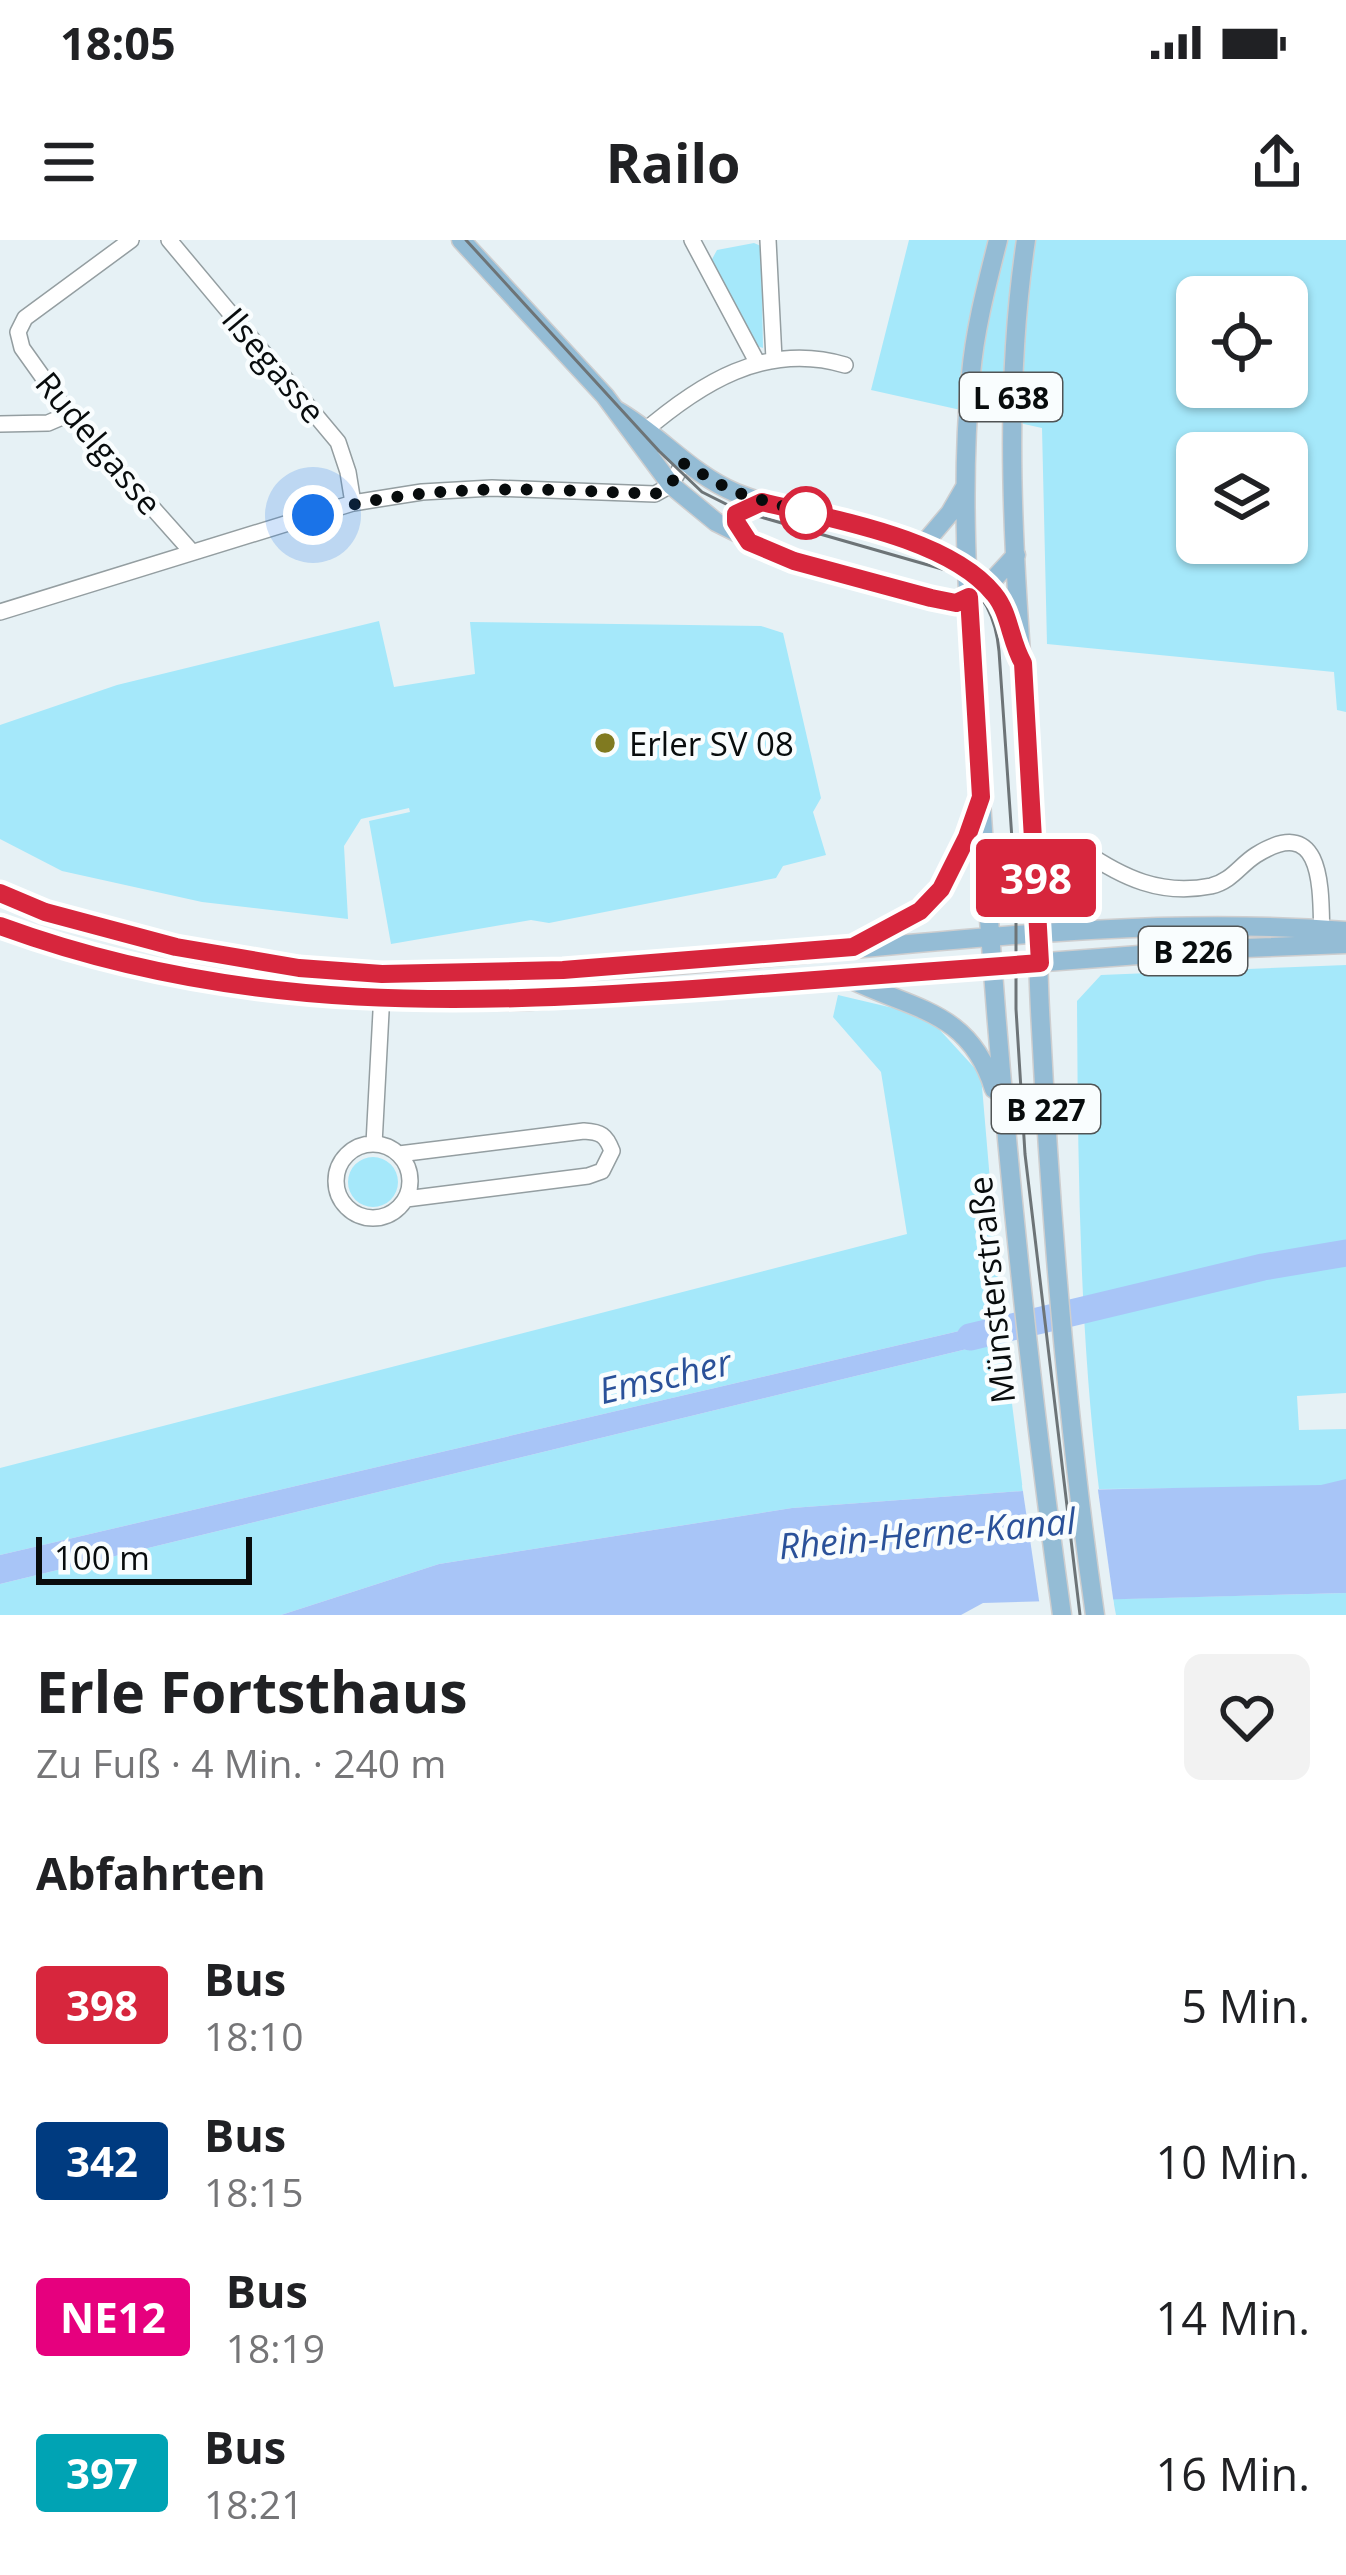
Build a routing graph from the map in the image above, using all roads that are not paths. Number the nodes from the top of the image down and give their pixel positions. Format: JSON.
{"nodes":[{"id":1,"x":131,"y":240,"type":"edge"},
{"id":2,"x":169,"y":240,"type":"edge"},
{"id":3,"x":460,"y":240,"type":"edge"},
{"id":4,"x":692,"y":240,"type":"edge"},
{"id":5,"x":768,"y":240,"type":"edge"},
{"id":6,"x":998,"y":240,"type":"edge"},
{"id":7,"x":1026,"y":240,"type":"edge"},
{"id":8,"x":765,"y":361,"type":"junction"},
{"id":9,"x":845,"y":365,"type":"dead end"},
{"id":10,"x":69,"y":414,"type":"junction"},
{"id":11,"x":0,"y":424,"type":"edge"},
{"id":12,"x":641,"y":434,"type":"junction"},
{"id":13,"x":683,"y":463,"type":"junction"},
{"id":14,"x":967,"y":482,"type":"junction"},
{"id":15,"x":671,"y":484,"type":"junction"},
{"id":16,"x":353,"y":503,"type":"junction"},
{"id":17,"x":922,"y":546,"type":"junction"},
{"id":18,"x":191,"y":551,"type":"junction"},
{"id":19,"x":1016,"y":555,"type":"junction"},
{"id":20,"x":968,"y":569,"type":"junction"},
{"id":21,"x":977,"y":591,"type":"junction"},
{"id":22,"x":931,"y":598,"type":"junction"},
{"id":23,"x":0,"y":612,"type":"edge"},
{"id":24,"x":970,"y":635,"type":"junction"},
{"id":25,"x":1023,"y":663,"type":"junction"},
{"id":26,"x":981,"y":797,"type":"junction"},
{"id":27,"x":1082,"y":850,"type":"dead end"},
{"id":28,"x":0,"y":893,"type":"edge"},
{"id":29,"x":0,"y":926,"type":"edge"},
{"id":30,"x":1346,"y":931,"type":"edge"},
{"id":31,"x":1039,"y":934,"type":"junction"},
{"id":32,"x":1322,"y":936,"type":"junction"},
{"id":33,"x":990,"y":938,"type":"junction"},
{"id":34,"x":1346,"y":944,"type":"edge"},
{"id":35,"x":853,"y":947,"type":"junction"},
{"id":36,"x":1040,"y":963,"type":"junction"},
{"id":37,"x":992,"y":968,"type":"junction"},
{"id":38,"x":382,"y":974,"type":"junction"},
{"id":39,"x":850,"y":980,"type":"junction"},
{"id":40,"x":381,"y":1001,"type":"junction"},
{"id":41,"x":1002,"y":1117,"type":"junction"},
{"id":42,"x":374,"y":1144,"type":"junction"},
{"id":43,"x":399,"y":1154,"type":"junction"},
{"id":44,"x":406,"y":1198,"type":"junction"},
{"id":45,"x":1062,"y":1615,"type":"edge"},
{"id":46,"x":1095,"y":1615,"type":"edge"}],
"edges":[{"from":1,"to":10,"type":"street","name":"Rudelgasse"},
{"from":2,"to":16,"type":"street","name":"Ilsegasse"},
{"from":3,"to":12,"type":"main road"},
{"from":4,"to":8,"type":"street"},
{"from":5,"to":8,"type":"street"},
{"from":6,"to":14,"type":"main road","name":"Münsterstraße","number":"L 638"},
{"from":7,"to":19,"type":"main road","name":"Münsterstraße","number":"L 638"},
{"from":8,"to":9,"type":"street"},
{"from":8,"to":12,"type":"street"},
{"from":10,"to":11,"type":"street"},
{"from":10,"to":18,"type":"street","name":"Rudelgasse"},
{"from":12,"to":13,"type":"main road"},
{"from":12,"to":15,"type":"main road"},
{"from":13,"to":15,"type":"street"},
{"from":13,"to":17,"type":"main road"},
{"from":14,"to":17,"type":"main road"},
{"from":14,"to":20,"type":"main road","name":"Münsterstraße","number":"L 638"},
{"from":15,"to":16,"type":"street"},
{"from":15,"to":22,"type":"main road"},
{"from":16,"to":18,"type":"street"},
{"from":17,"to":20,"type":"main road"},
{"from":18,"to":23,"type":"street"},
{"from":19,"to":21,"type":"main road"},
{"from":19,"to":25,"type":"main road","name":"Münsterstraße","number":"L 638"},
{"from":20,"to":21,"type":"main road","name":"Münsterstraße"},
{"from":21,"to":22,"type":"main road"},
{"from":21,"to":24,"type":"main road","name":"Münsterstraße"},
{"from":21,"to":25,"type":"main road"},
{"from":22,"to":24,"type":"main road"},
{"from":24,"to":26,"type":"main road","name":"Münsterstraße"},
{"from":25,"to":31,"type":"main road","name":"Münsterstraße"},
{"from":26,"to":33,"type":"main road","name":"Münsterstraße"},
{"from":26,"to":35,"type":"main road"},
{"from":27,"to":32,"type":"street"},
{"from":28,"to":38,"type":"main road"},
{"from":29,"to":40,"type":"main road"},
{"from":30,"to":32,"type":"main road","number":"B 226"},
{"from":31,"to":32,"type":"main road","number":"B 226"},
{"from":31,"to":33,"type":"main road","number":"B 226"},
{"from":31,"to":36,"type":"main road","name":"Münsterstraße"},
{"from":32,"to":34,"type":"main road","number":"B 226"},
{"from":32,"to":36,"type":"main road","number":"B 226"},
{"from":33,"to":35,"type":"main road"},
{"from":33,"to":37,"type":"main road","name":"Münsterstraße"},
{"from":35,"to":38,"type":"main road"},
{"from":36,"to":37,"type":"main road","number":"B 226"},
{"from":36,"to":46,"type":"main road","name":"Münsterstraße","number":"B 227"},
{"from":37,"to":39,"type":"main road"},
{"from":37,"to":41,"type":"main road","name":"Münsterstraße","number":"B 227"},
{"from":38,"to":40,"type":"street"},
{"from":39,"to":40,"type":"main road"},
{"from":39,"to":41,"type":"main road"},
{"from":40,"to":42,"type":"street"},
{"from":41,"to":45,"type":"main road","name":"Münsterstraße","number":"B 227"},
{"from":42,"to":43,"type":"street"},
{"from":42,"to":44,"type":"street"},
{"from":43,"to":44,"type":"street"},
{"from":43,"to":44,"type":"street"}]}
